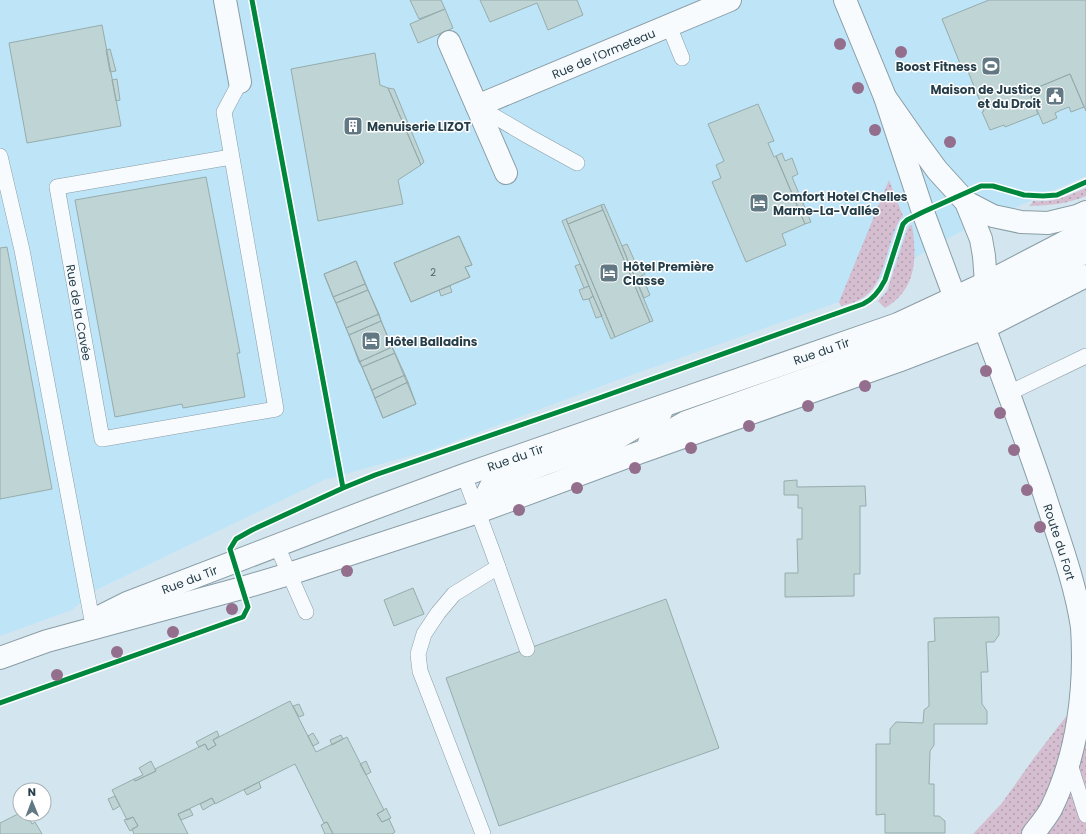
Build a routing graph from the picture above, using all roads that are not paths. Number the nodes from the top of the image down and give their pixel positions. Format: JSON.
{"nodes":[{"id":1,"x":225,"y":0,"type":"edge"},
{"id":2,"x":730,"y":0,"type":"edge"},
{"id":3,"x":845,"y":0,"type":"edge"},
{"id":4,"x":669,"y":26,"type":"junction"},
{"id":5,"x":449,"y":42,"type":"dead end"},
{"id":6,"x":682,"y":58,"type":"dead end"},
{"id":7,"x":240,"y":82,"type":"joint"},
{"id":8,"x":885,"y":97,"type":"junction"},
{"id":9,"x":477,"y":106,"type":"junction"},
{"id":10,"x":0,"y":156,"type":"edge"},
{"id":11,"x":231,"y":157,"type":"junction"},
{"id":12,"x":577,"y":163,"type":"dead end"},
{"id":13,"x":506,"y":173,"type":"dead end"},
{"id":14,"x":966,"y":202,"type":"junction"},
{"id":15,"x":1086,"y":212,"type":"edge"},
{"id":16,"x":1086,"y":231,"type":"edge"},
{"id":17,"x":1086,"y":252,"type":"edge"},
{"id":18,"x":1086,"y":276,"type":"edge"},
{"id":19,"x":986,"y":283,"type":"junction"},
{"id":20,"x":955,"y":298,"type":"junction"},
{"id":21,"x":981,"y":318,"type":"junction"},
{"id":22,"x":1086,"y":356,"type":"edge"},
{"id":23,"x":1009,"y":393,"type":"junction"},
{"id":24,"x":683,"y":399,"type":"junction"},
{"id":25,"x":464,"y":475,"type":"junction"},
{"id":26,"x":478,"y":512,"type":"junction"},
{"id":27,"x":277,"y":546,"type":"junction"},
{"id":28,"x":498,"y":567,"type":"junction"},
{"id":29,"x":289,"y":574,"type":"junction"},
{"id":30,"x":306,"y":612,"type":"dead end"},
{"id":31,"x":92,"y":620,"type":"junction"},
{"id":32,"x":47,"y":641,"type":"junction"},
{"id":33,"x":527,"y":649,"type":"dead end"},
{"id":34,"x":1086,"y":651,"type":"edge"},
{"id":35,"x":0,"y":658,"type":"edge"},
{"id":36,"x":1070,"y":764,"type":"junction"},
{"id":37,"x":1086,"y":815,"type":"edge"},
{"id":38,"x":483,"y":834,"type":"edge"},
{"id":39,"x":1033,"y":834,"type":"edge"}],
"edges":[{"from":1,"to":7,"type":"main road"},
{"from":2,"to":4,"type":"main road","name":"Rue de l'Ormeteau"},
{"from":3,"to":8,"type":"main road"},
{"from":4,"to":6,"type":"lane"},
{"from":4,"to":9,"type":"main road","name":"Rue de l'Ormeteau"},
{"from":5,"to":9,"type":"main road"},
{"from":7,"to":11,"type":"lane"},
{"from":8,"to":14,"type":"main road"},
{"from":8,"to":20,"type":"main road"},
{"from":9,"to":12,"type":"lane"},
{"from":9,"to":13,"type":"main road"},
{"from":10,"to":31,"type":"lane"},
{"from":11,"to":11,"type":"lane","name":"Rue de la Cavée"},
{"from":14,"to":15,"type":"main road"},
{"from":14,"to":19,"type":"main road"},
{"from":16,"to":19,"type":"main road","name":"Rue du Tir"},
{"from":17,"to":21,"type":"main road","name":"Rue du Tir"},
{"from":18,"to":21,"type":"main road","name":"Rue du Tir"},
{"from":19,"to":20,"type":"main road","name":"Rue du Tir"},
{"from":19,"to":21,"type":"main road"},
{"from":20,"to":21,"type":"main road"},
{"from":20,"to":24,"type":"main road","name":"Rue du Tir"},
{"from":21,"to":23,"type":"main road","name":"Route du Fort"},
{"from":21,"to":26,"type":"main road","name":"Rue du Tir"},
{"from":22,"to":23,"type":"lane"},
{"from":23,"to":34,"type":"main road","name":"Route du Fort"},
{"from":24,"to":25,"type":"main road","name":"Rue du Tir"},
{"from":24,"to":26,"type":"main road"},
{"from":25,"to":26,"type":"lane"},
{"from":25,"to":27,"type":"main road","name":"Rue du Tir"},
{"from":26,"to":28,"type":"lane"},
{"from":26,"to":29,"type":"main road","name":"Rue du Tir"},
{"from":27,"to":29,"type":"lane"},
{"from":27,"to":31,"type":"main road","name":"Rue du Tir"},
{"from":28,"to":33,"type":"lane"},
{"from":28,"to":38,"type":"lane"},
{"from":29,"to":30,"type":"lane"},
{"from":29,"to":32,"type":"main road","name":"Rue du Tir"},
{"from":31,"to":32,"type":"main road","name":"Rue du Tir"},
{"from":32,"to":35,"type":"main road","name":"Rue du Tir"},
{"from":34,"to":36,"type":"main road","name":"Route du Fort"},
{"from":36,"to":37,"type":"lane"},
{"from":36,"to":39,"type":"main road","name":"Route du Fort"}]}
